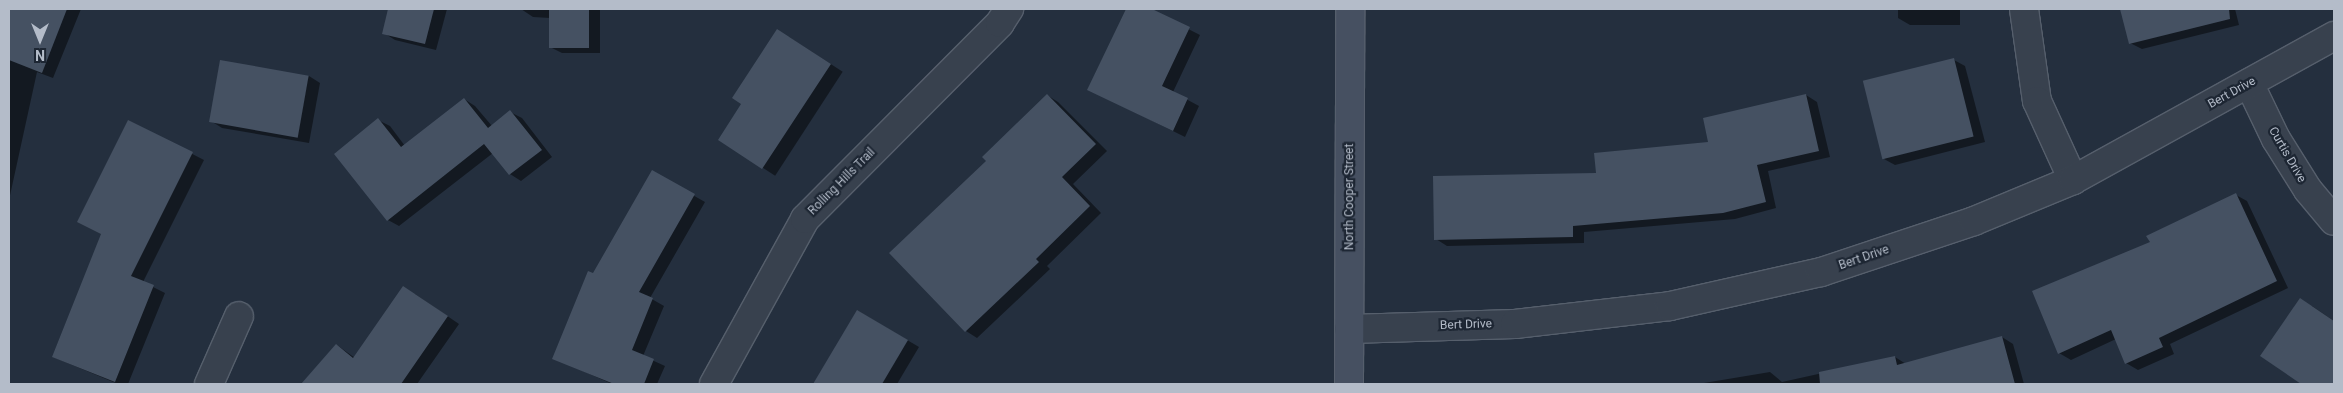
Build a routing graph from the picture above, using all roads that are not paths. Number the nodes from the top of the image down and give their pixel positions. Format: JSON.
{"nodes":[{"id":1,"x":1009,"y":9,"type":"edge"},
{"id":2,"x":1350,"y":9,"type":"edge"},
{"id":3,"x":2024,"y":9,"type":"edge"},
{"id":4,"x":2334,"y":36,"type":"edge"},
{"id":5,"x":2249,"y":83,"type":"junction"},
{"id":6,"x":2074,"y":180,"type":"junction"},
{"id":7,"x":2334,"y":222,"type":"edge"},
{"id":8,"x":239,"y":316,"type":"dead end"},
{"id":9,"x":1349,"y":329,"type":"junction"},
{"id":10,"x":209,"y":384,"type":"edge"},
{"id":11,"x":714,"y":384,"type":"edge"},
{"id":12,"x":1349,"y":384,"type":"edge"}],
"edges":[{"from":1,"to":11,"type":"street","name":"Rolling Hills Trail"},
{"from":2,"to":9,"type":"main road","name":"North Cooper Street"},
{"from":3,"to":6,"type":"street"},
{"from":4,"to":5,"type":"street","name":"Bert Drive"},
{"from":5,"to":6,"type":"street","name":"Bert Drive"},
{"from":5,"to":7,"type":"street","name":"Curtis Drive"},
{"from":6,"to":9,"type":"street","name":"Bert Drive"},
{"from":8,"to":10,"type":"street"},
{"from":9,"to":12,"type":"main road","name":"North Cooper Street"}]}
